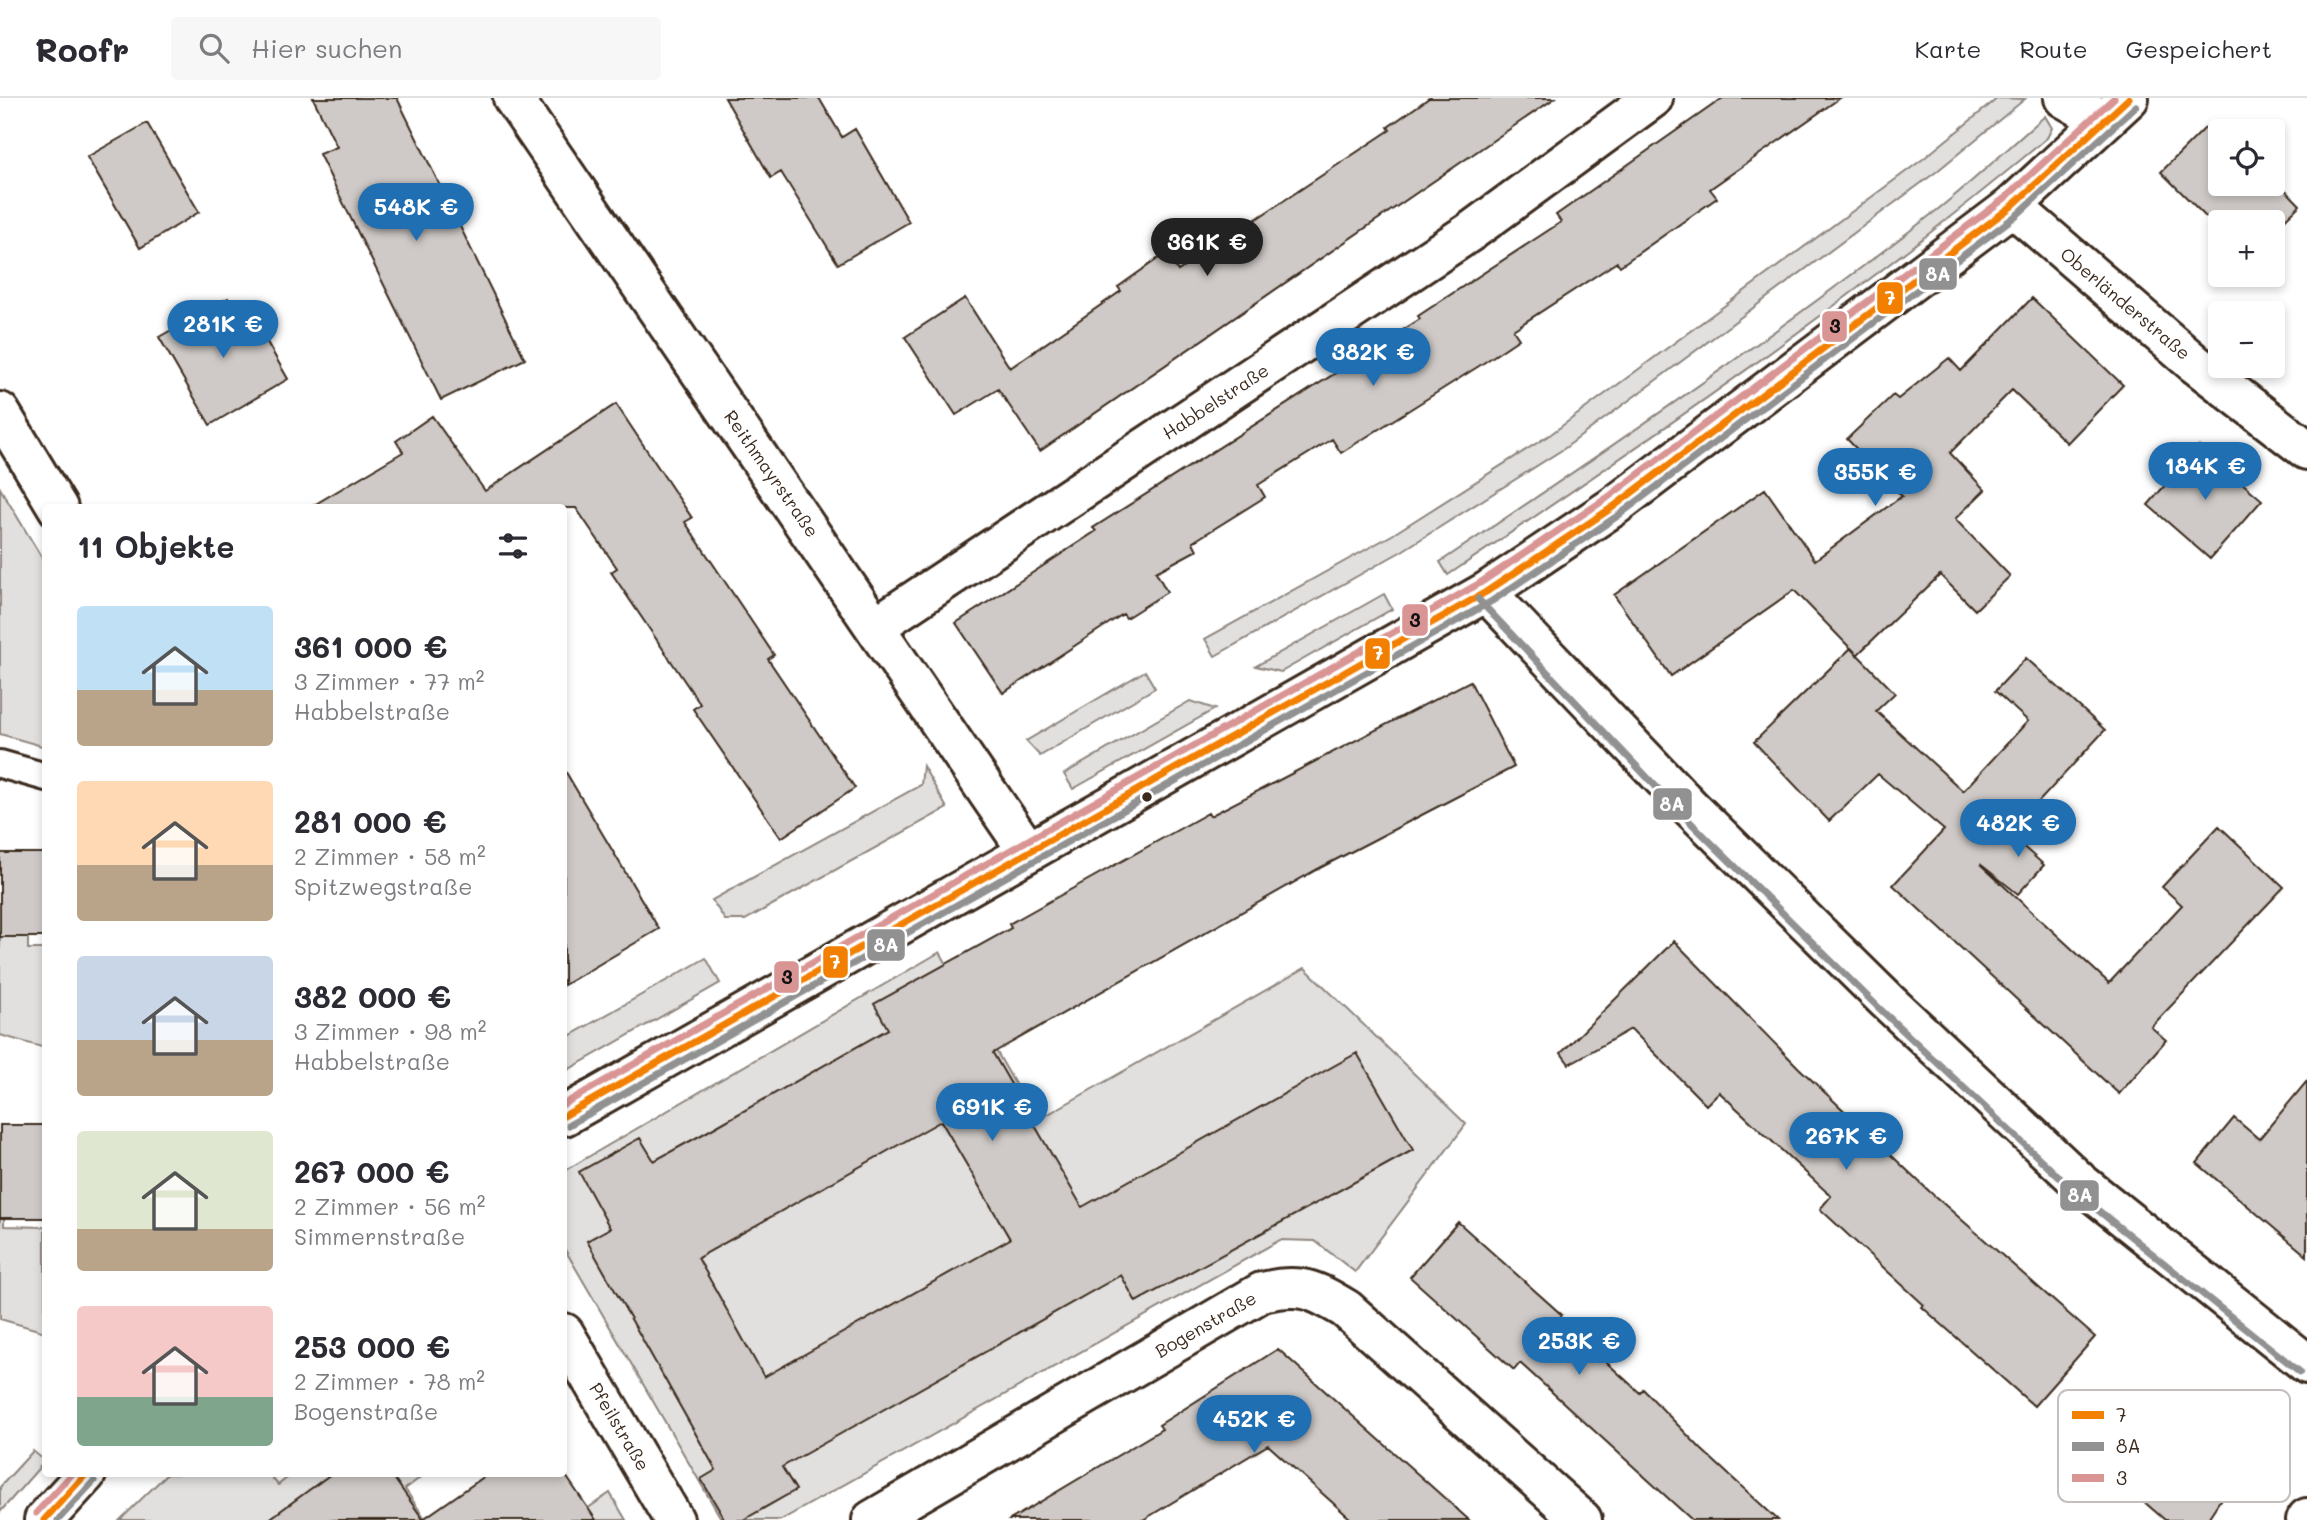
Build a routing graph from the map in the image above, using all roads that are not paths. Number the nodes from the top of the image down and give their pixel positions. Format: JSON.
{"nodes":[{"id":1,"x":1653,"y":98,"type":"edge"},
{"id":2,"x":2064,"y":98,"type":"edge"},
{"id":3,"x":527,"y":103,"type":"edge"},
{"id":4,"x":2117,"y":109,"type":"edge"},
{"id":5,"x":2012,"y":206,"type":"junction"},
{"id":6,"x":0,"y":412,"type":"edge"},
{"id":7,"x":2307,"y":450,"type":"edge"},
{"id":8,"x":56,"y":504,"type":"edge"},
{"id":9,"x":1486,"y":592,"type":"junction"},
{"id":10,"x":876,"y":626,"type":"junction"},
{"id":11,"x":0,"y":764,"type":"edge"},
{"id":12,"x":42,"y":776,"type":"edge"},
{"id":13,"x":1027,"y":850,"type":"junction"},
{"id":14,"x":567,"y":1114,"type":"edge"},
{"id":15,"x":567,"y":1338,"type":"edge"},
{"id":16,"x":2307,"y":1364,"type":"edge"},
{"id":17,"x":83,"y":1477,"type":"edge"},
{"id":18,"x":44,"y":1520,"type":"edge"},
{"id":19,"x":674,"y":1520,"type":"edge"},
{"id":20,"x":872,"y":1520,"type":"edge"},
{"id":21,"x":1582,"y":1520,"type":"edge"}],
"edges":[{"from":1,"to":10,"type":"street","name":"Habbelstraße"},
{"from":2,"to":4,"type":"street"},
{"from":3,"to":10,"type":"street","name":"Reithmayrstraße"},
{"from":4,"to":5,"type":"street"},
{"from":5,"to":7,"type":"street","name":"Oberländerstraße"},
{"from":5,"to":9,"type":"street"},
{"from":6,"to":8,"type":"street"},
{"from":9,"to":13,"type":"street"},
{"from":9,"to":16,"type":"street"},
{"from":10,"to":13,"type":"street","name":"Reithmayrstraße"},
{"from":11,"to":12,"type":"lane"},
{"from":13,"to":14,"type":"street"},
{"from":15,"to":19,"type":"street","name":"Pfeilstraße"},
{"from":17,"to":18,"type":"street"},
{"from":20,"to":21,"type":"street","name":"Bogenstraße"}]}
